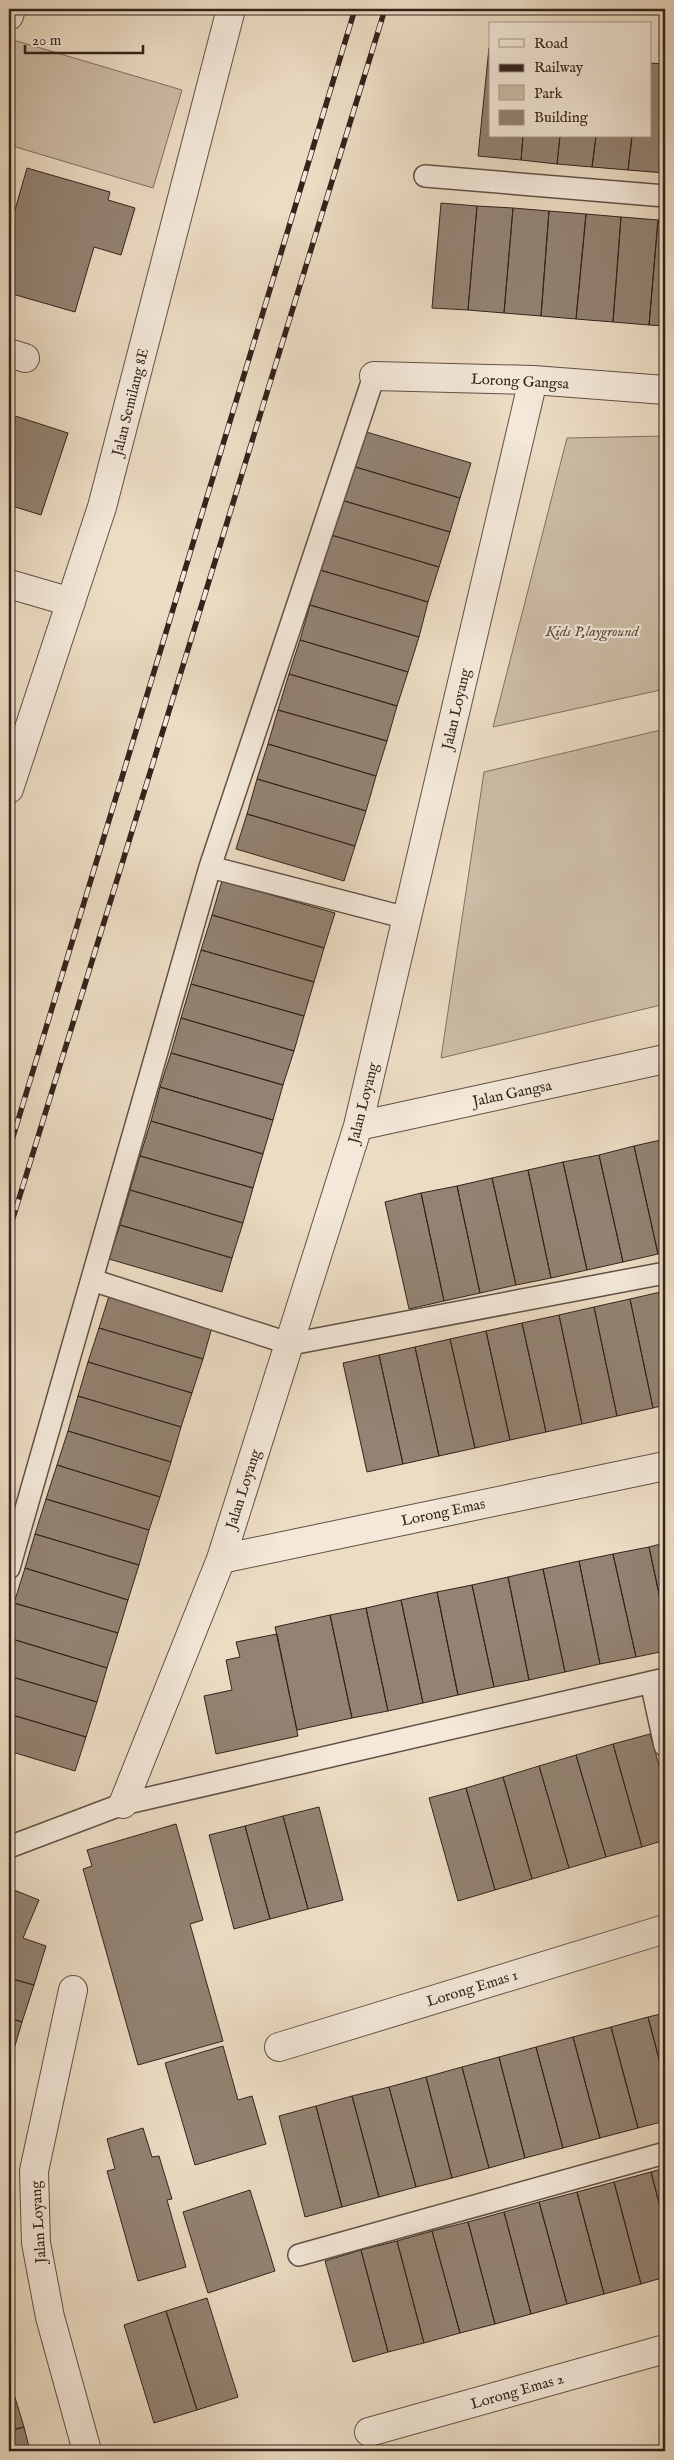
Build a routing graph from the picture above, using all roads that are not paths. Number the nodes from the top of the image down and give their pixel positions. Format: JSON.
{"nodes":[{"id":1,"x":11,"y":9,"type":"edge"},
{"id":2,"x":231,"y":9,"type":"edge"},
{"id":3,"x":9,"y":16,"type":"edge"},
{"id":4,"x":424,"y":176,"type":"dead end"},
{"id":5,"x":665,"y":196,"type":"edge"},
{"id":6,"x":374,"y":376,"type":"joint"},
{"id":7,"x":533,"y":380,"type":"junction"},
{"id":8,"x":665,"y":390,"type":"edge"},
{"id":9,"x":9,"y":584,"type":"edge"},
{"id":10,"x":70,"y":602,"type":"junction"},
{"id":11,"x":10,"y":781,"type":"edge"},
{"id":12,"x":210,"y":867,"type":"junction"},
{"id":13,"x":407,"y":918,"type":"junction"},
{"id":14,"x":665,"y":1059,"type":"edge"},
{"id":15,"x":358,"y":1126,"type":"junction"},
{"id":16,"x":665,"y":1273,"type":"edge"},
{"id":17,"x":92,"y":1280,"type":"junction"},
{"id":18,"x":291,"y":1344,"type":"junction"},
{"id":19,"x":665,"y":1466,"type":"edge"},
{"id":20,"x":221,"y":1559,"type":"junction"},
{"id":21,"x":9,"y":1568,"type":"edge"},
{"id":22,"x":658,"y":1681,"type":"edge"},
{"id":23,"x":665,"y":1746,"type":"edge"},
{"id":24,"x":123,"y":1804,"type":"junction"},
{"id":25,"x":9,"y":1847,"type":"edge"},
{"id":26,"x":665,"y":1929,"type":"edge"},
{"id":27,"x":73,"y":1990,"type":"dead end"},
{"id":28,"x":279,"y":2047,"type":"dead end"},
{"id":29,"x":665,"y":2152,"type":"edge"},
{"id":30,"x":299,"y":2254,"type":"dead end"},
{"id":31,"x":665,"y":2349,"type":"edge"},
{"id":32,"x":369,"y":2432,"type":"dead end"},
{"id":33,"x":88,"y":2451,"type":"edge"}],
"edges":[{"from":1,"to":3,"type":"street"},
{"from":2,"to":10,"type":"street","name":"Jalan Semilang 8E"},
{"from":4,"to":5,"type":"lane"},
{"from":6,"to":7,"type":"street","name":"Lorong Gangsa"},
{"from":6,"to":12,"type":"lane"},
{"from":7,"to":8,"type":"street","name":"Lorong Gangsa"},
{"from":7,"to":13,"type":"street","name":"Jalan Loyang"},
{"from":9,"to":10,"type":"street"},
{"from":10,"to":11,"type":"street","name":"Jalan Semilang 8E"},
{"from":12,"to":13,"type":"lane"},
{"from":12,"to":17,"type":"lane"},
{"from":13,"to":15,"type":"street","name":"Jalan Loyang"},
{"from":14,"to":15,"type":"street","name":"Jalan Gangsa"},
{"from":15,"to":18,"type":"street","name":"Jalan Loyang"},
{"from":16,"to":18,"type":"lane"},
{"from":17,"to":18,"type":"lane"},
{"from":17,"to":21,"type":"lane"},
{"from":18,"to":20,"type":"street","name":"Jalan Loyang"},
{"from":19,"to":20,"type":"street","name":"Lorong Emas"},
{"from":20,"to":24,"type":"street","name":"Jalan Loyang"},
{"from":22,"to":23,"type":"lane"},
{"from":22,"to":24,"type":"lane"},
{"from":24,"to":25,"type":"lane"},
{"from":26,"to":28,"type":"street","name":"Lorong Emas 1"},
{"from":27,"to":33,"type":"street","name":"Jalan Loyang"},
{"from":29,"to":30,"type":"lane"},
{"from":31,"to":32,"type":"street","name":"Lorong Emas 2"}]}
